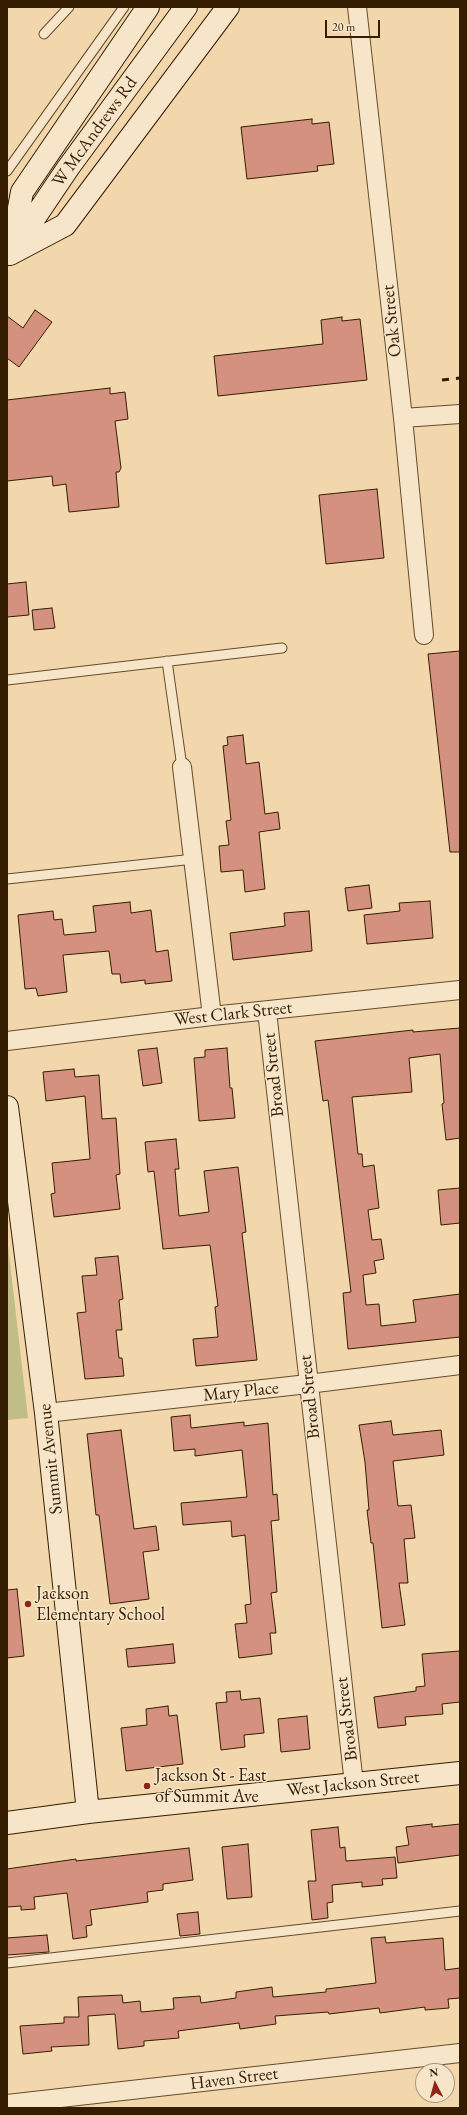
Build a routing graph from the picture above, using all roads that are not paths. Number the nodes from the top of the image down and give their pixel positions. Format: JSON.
{"nodes":[{"id":1,"x":68,"y":7,"type":"edge"},
{"id":2,"x":124,"y":7,"type":"edge"},
{"id":3,"x":148,"y":7,"type":"edge"},
{"id":4,"x":186,"y":7,"type":"edge"},
{"id":5,"x":228,"y":7,"type":"edge"},
{"id":6,"x":357,"y":7,"type":"edge"},
{"id":7,"x":44,"y":34,"type":"dead end"},
{"id":8,"x":7,"y":171,"type":"edge"},
{"id":9,"x":9,"y":256,"type":"edge"},
{"id":10,"x":460,"y":414,"type":"edge"},
{"id":11,"x":403,"y":418,"type":"junction"},
{"id":12,"x":424,"y":635,"type":"dead end"},
{"id":13,"x":282,"y":648,"type":"dead end"},
{"id":14,"x":167,"y":661,"type":"junction"},
{"id":15,"x":7,"y":680,"type":"edge"},
{"id":16,"x":182,"y":767,"type":"joint"},
{"id":17,"x":194,"y":860,"type":"junction"},
{"id":18,"x":7,"y":879,"type":"edge"},
{"id":19,"x":460,"y":990,"type":"edge"},
{"id":20,"x":267,"y":1010,"type":"junction"},
{"id":21,"x":212,"y":1016,"type":"junction"},
{"id":22,"x":7,"y":1041,"type":"edge"},
{"id":23,"x":7,"y":1107,"type":"edge"},
{"id":24,"x":460,"y":1364,"type":"edge"},
{"id":25,"x":308,"y":1384,"type":"junction"},
{"id":26,"x":46,"y":1413,"type":"junction"},
{"id":27,"x":460,"y":1773,"type":"edge"},
{"id":28,"x":354,"y":1784,"type":"junction"},
{"id":29,"x":88,"y":1812,"type":"junction"},
{"id":30,"x":7,"y":1823,"type":"edge"},
{"id":31,"x":460,"y":1911,"type":"edge"},
{"id":32,"x":7,"y":1963,"type":"edge"},
{"id":33,"x":460,"y":2053,"type":"edge"},
{"id":34,"x":7,"y":2104,"type":"edge"}],
"edges":[{"from":1,"to":7,"type":"lane"},
{"from":2,"to":8,"type":"lane"},
{"from":3,"to":9,"type":"street"},
{"from":4,"to":9,"type":"street","name":"W McAndrews Rd"},
{"from":5,"to":9,"type":"street"},
{"from":6,"to":11,"type":"street","name":"Oak Street"},
{"from":10,"to":11,"type":"street"},
{"from":11,"to":12,"type":"street","name":"Oak Street"},
{"from":13,"to":14,"type":"lane"},
{"from":14,"to":15,"type":"lane"},
{"from":14,"to":16,"type":"lane"},
{"from":16,"to":17,"type":"street"},
{"from":17,"to":18,"type":"lane"},
{"from":17,"to":21,"type":"street"},
{"from":19,"to":20,"type":"street","name":"West Clark Street"},
{"from":20,"to":21,"type":"street","name":"West Clark Street"},
{"from":20,"to":25,"type":"street","name":"Broad Street"},
{"from":21,"to":22,"type":"street","name":"West Clark Street"},
{"from":23,"to":26,"type":"street","name":"Summit Avenue"},
{"from":24,"to":25,"type":"street","name":"Mary Place"},
{"from":25,"to":26,"type":"street","name":"Mary Place"},
{"from":25,"to":28,"type":"street","name":"Broad Street"},
{"from":26,"to":29,"type":"street","name":"Summit Avenue"},
{"from":27,"to":28,"type":"street","name":"West Jackson Street"},
{"from":28,"to":29,"type":"street","name":"West Jackson Street"},
{"from":29,"to":30,"type":"street","name":"West Jackson Street"},
{"from":31,"to":32,"type":"lane"},
{"from":33,"to":34,"type":"street","name":"Haven Street"}]}
